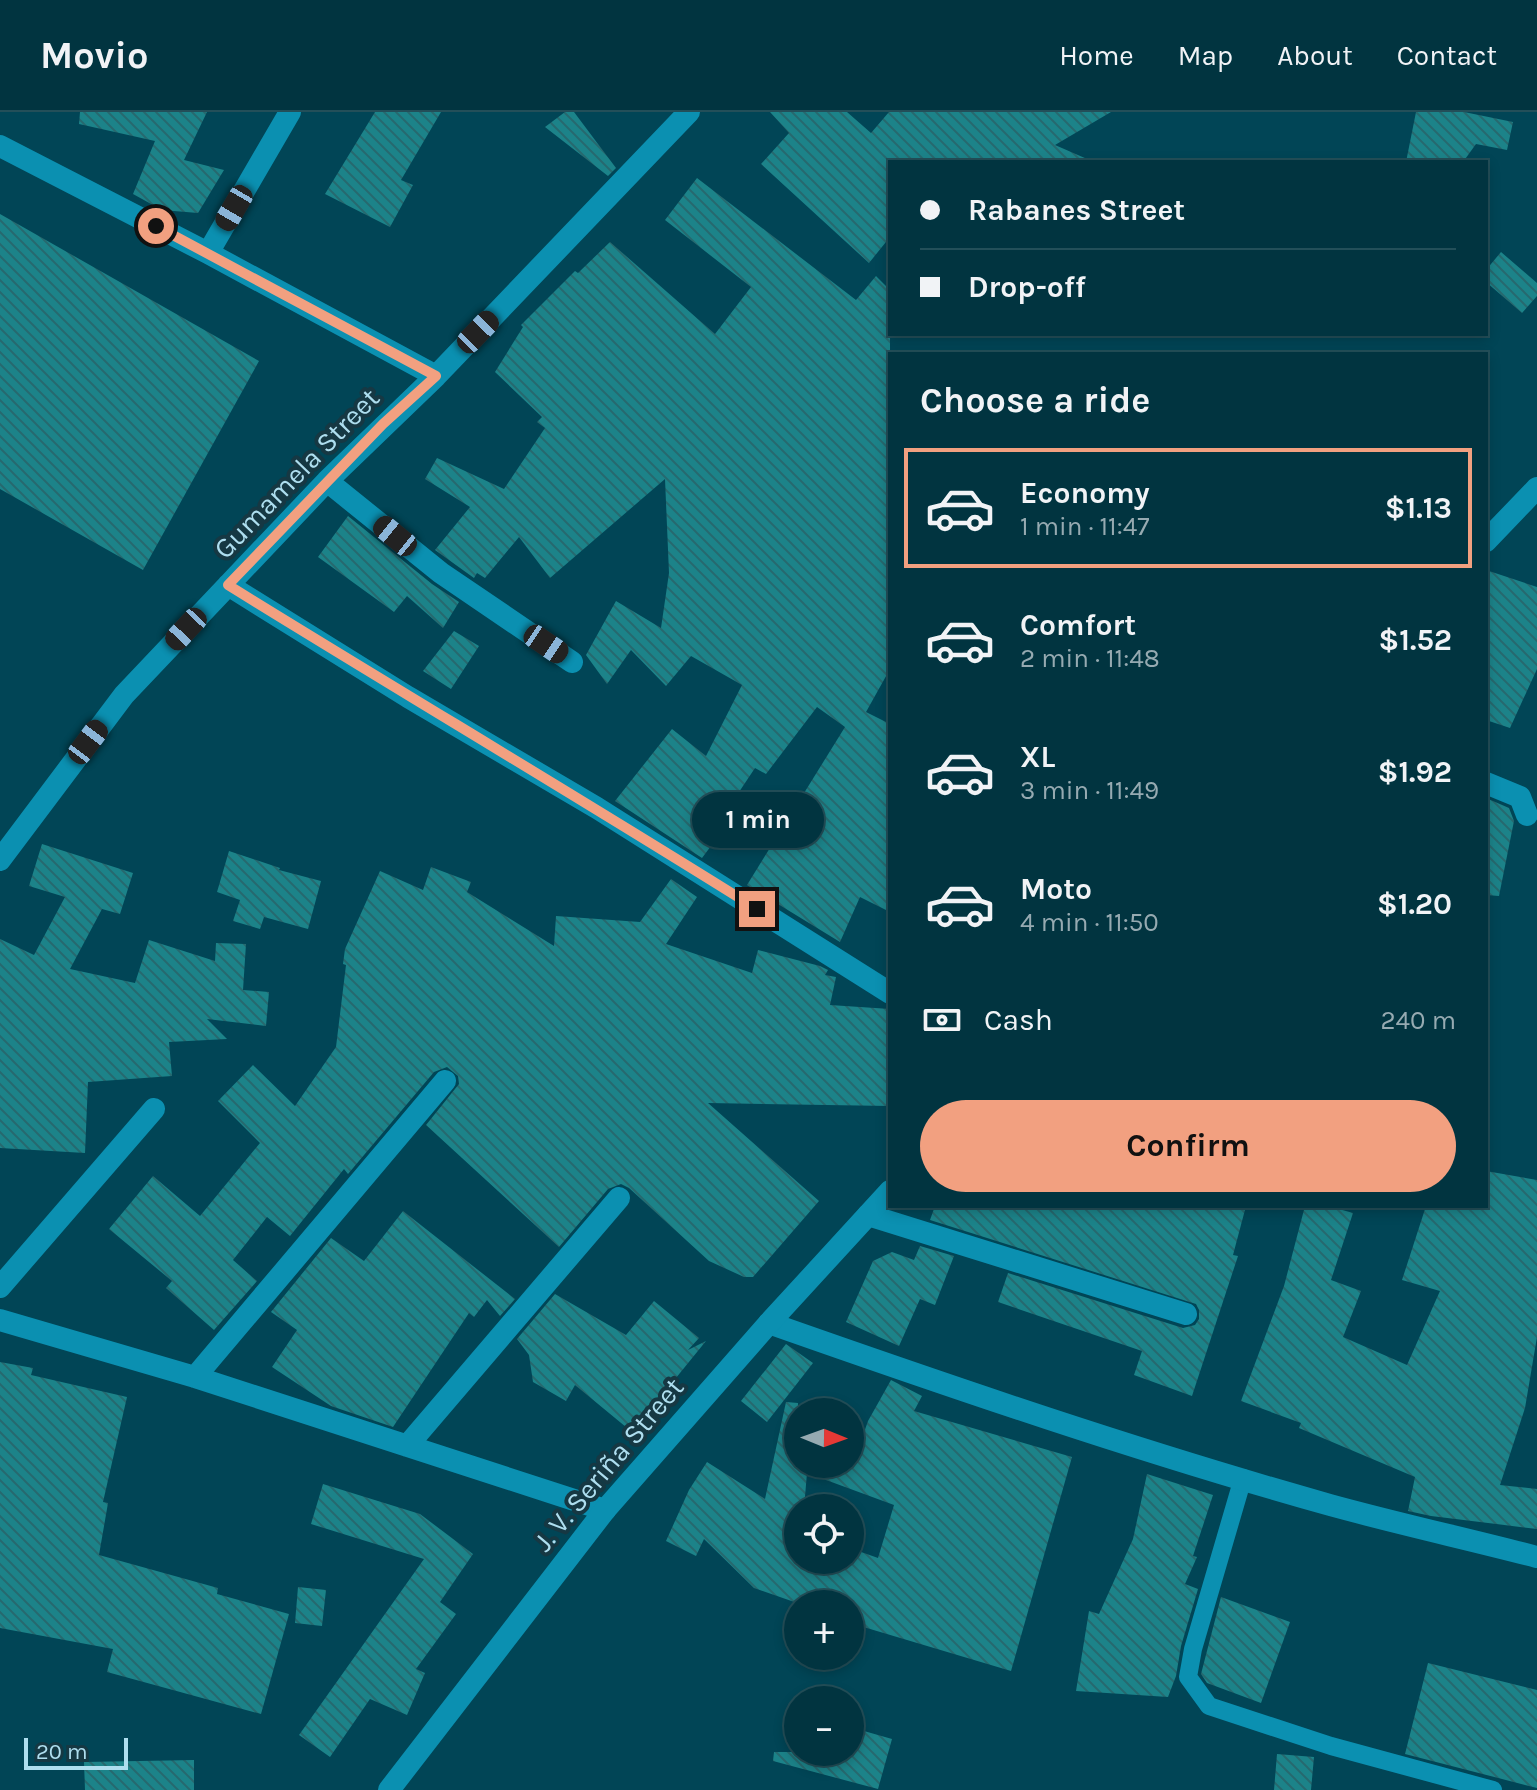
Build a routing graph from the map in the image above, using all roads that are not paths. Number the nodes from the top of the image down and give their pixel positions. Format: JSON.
{"nodes":[{"id":1,"x":290,"y":112,"type":"edge"},
{"id":2,"x":689,"y":112,"type":"edge"},
{"id":3,"x":0,"y":146,"type":"edge"},
{"id":4,"x":208,"y":253,"type":"junction"},
{"id":5,"x":436,"y":376,"type":"junction"},
{"id":6,"x":327,"y":481,"type":"junction"},
{"id":7,"x":1537,"y":488,"type":"edge"},
{"id":8,"x":1488,"y":539,"type":"edge"},
{"id":9,"x":228,"y":585,"type":"junction"},
{"id":10,"x":572,"y":662,"type":"dead end"},
{"id":11,"x":1488,"y":784,"type":"edge"},
{"id":12,"x":1527,"y":815,"type":"dead end"},
{"id":13,"x":0,"y":860,"type":"edge"},
{"id":14,"x":888,"y":992,"type":"edge"},
{"id":15,"x":445,"y":1081,"type":"dead end"},
{"id":16,"x":154,"y":1109,"type":"dead end"},
{"id":17,"x":888,"y":1193,"type":"edge"},
{"id":18,"x":619,"y":1198,"type":"dead end"},
{"id":19,"x":868,"y":1215,"type":"junction"},
{"id":20,"x":0,"y":1287,"type":"edge"},
{"id":21,"x":1186,"y":1314,"type":"dead end"},
{"id":22,"x":0,"y":1320,"type":"edge"},
{"id":23,"x":769,"y":1323,"type":"junction"},
{"id":24,"x":195,"y":1377,"type":"junction"},
{"id":25,"x":407,"y":1446,"type":"junction"},
{"id":26,"x":1243,"y":1478,"type":"junction"},
{"id":27,"x":605,"y":1510,"type":"junction"},
{"id":28,"x":1537,"y":1557,"type":"edge"},
{"id":29,"x":389,"y":1790,"type":"edge"},
{"id":30,"x":1493,"y":1790,"type":"edge"}],
"edges":[{"from":1,"to":4,"type":"street"},
{"from":2,"to":5,"type":"street","name":"Gumamela Street"},
{"from":3,"to":4,"type":"street"},
{"from":4,"to":5,"type":"street"},
{"from":5,"to":6,"type":"street","name":"Gumamela Street"},
{"from":6,"to":9,"type":"street","name":"Gumamela Street"},
{"from":6,"to":10,"type":"street"},
{"from":7,"to":8,"type":"street"},
{"from":9,"to":13,"type":"street","name":"Gumamela Street"},
{"from":9,"to":14,"type":"street"},
{"from":11,"to":12,"type":"street"},
{"from":15,"to":24,"type":"street"},
{"from":16,"to":20,"type":"street"},
{"from":17,"to":19,"type":"street","name":"J. V. Seriña Street"},
{"from":18,"to":25,"type":"street"},
{"from":19,"to":21,"type":"street"},
{"from":19,"to":23,"type":"street","name":"J. V. Seriña Street"},
{"from":22,"to":24,"type":"street"},
{"from":23,"to":26,"type":"street"},
{"from":23,"to":27,"type":"street","name":"J. V. Seriña Street"},
{"from":24,"to":25,"type":"street"},
{"from":25,"to":27,"type":"street"},
{"from":26,"to":28,"type":"street"},
{"from":26,"to":30,"type":"lane"},
{"from":27,"to":29,"type":"street","name":"J. V. Seriña Street"}]}
